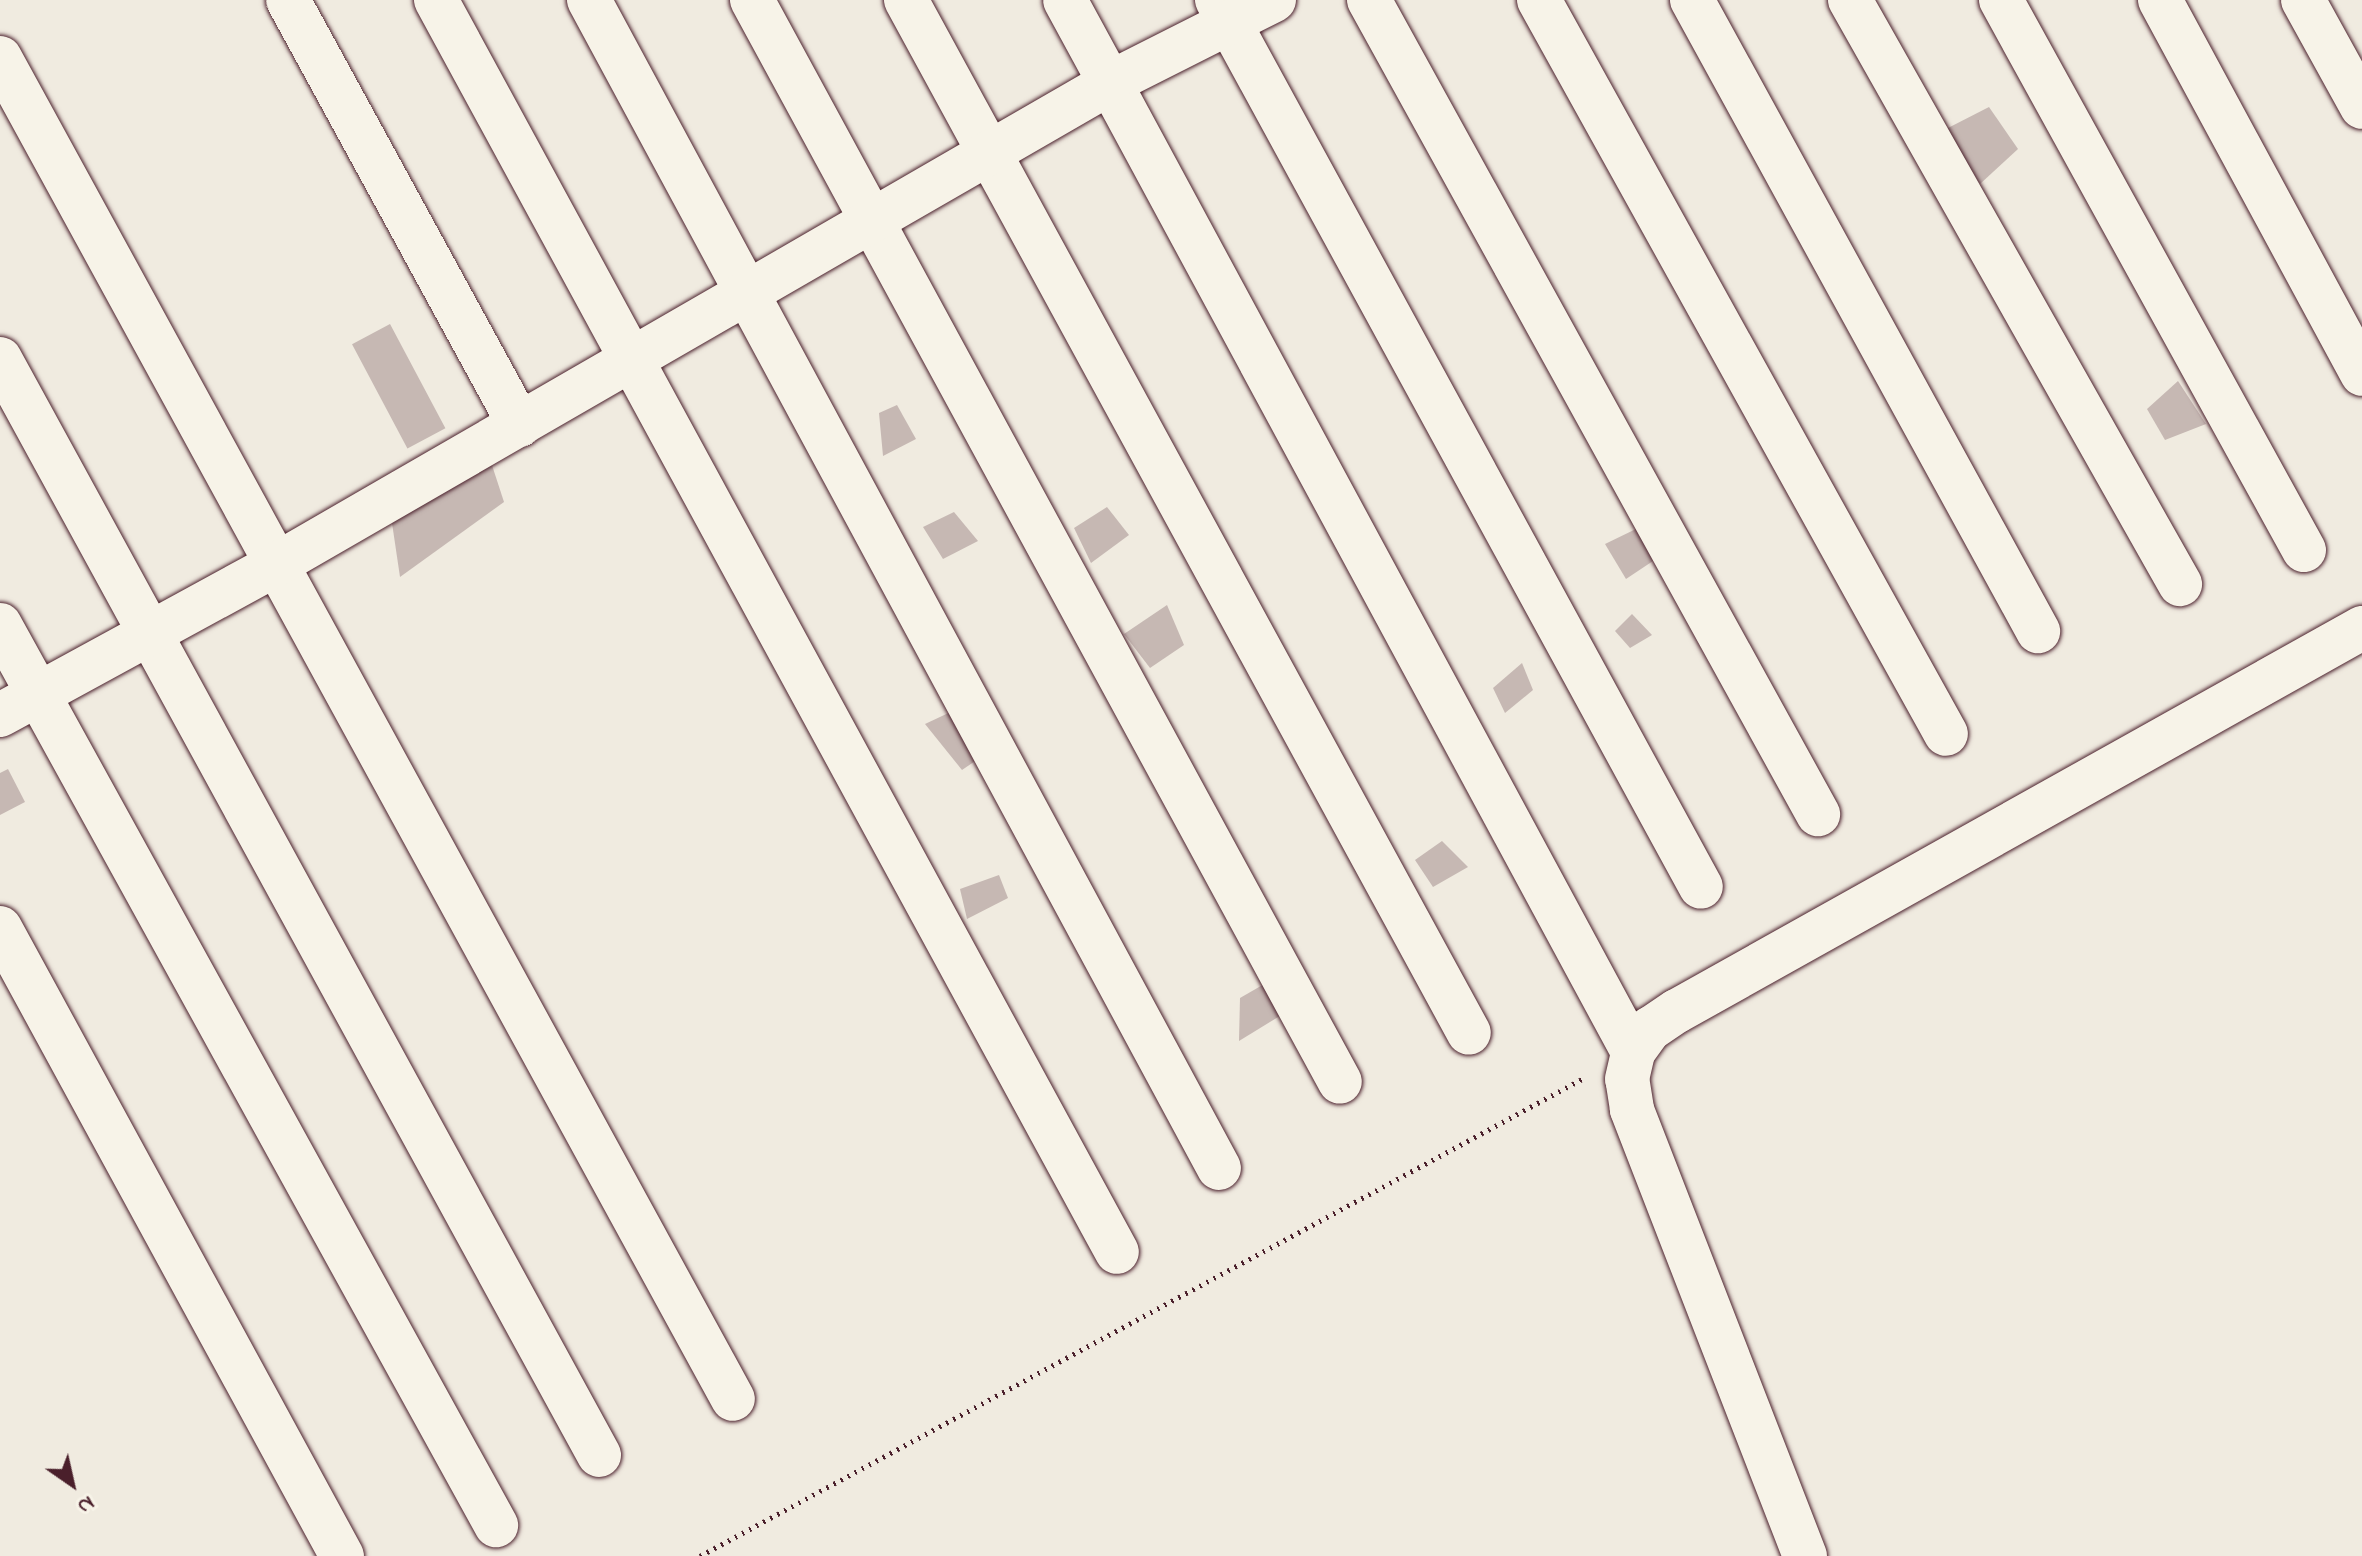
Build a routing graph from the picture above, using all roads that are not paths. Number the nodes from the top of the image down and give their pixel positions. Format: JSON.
{"nodes":[{"id":1,"x":288,"y":0,"type":"edge"},
{"id":2,"x":436,"y":0,"type":"edge"},
{"id":3,"x":589,"y":0,"type":"edge"},
{"id":4,"x":752,"y":0,"type":"edge"},
{"id":5,"x":906,"y":0,"type":"edge"},
{"id":6,"x":1065,"y":0,"type":"edge"},
{"id":7,"x":1274,"y":0,"type":"edge"},
{"id":8,"x":1369,"y":0,"type":"edge"},
{"id":9,"x":1539,"y":0,"type":"edge"},
{"id":10,"x":1692,"y":0,"type":"edge"},
{"id":11,"x":1850,"y":0,"type":"edge"},
{"id":12,"x":2001,"y":0,"type":"edge"},
{"id":13,"x":2160,"y":0,"type":"edge"},
{"id":14,"x":2303,"y":0,"type":"edge"},
{"id":15,"x":1223,"y":12,"type":"edge"},
{"id":16,"x":0,"y":58,"type":"edge"},
{"id":17,"x":1110,"y":83,"type":"junction"},
{"id":18,"x":2362,"y":107,"type":"edge"},
{"id":19,"x":990,"y":155,"type":"junction"},
{"id":20,"x":871,"y":221,"type":"junction"},
{"id":21,"x":750,"y":293,"type":"junction"},
{"id":22,"x":0,"y":359,"type":"edge"},
{"id":23,"x":630,"y":361,"type":"junction"},
{"id":24,"x":2362,"y":374,"type":"edge"},
{"id":25,"x":520,"y":425,"type":"junction"},
{"id":26,"x":2304,"y":550,"type":"dead end"},
{"id":27,"x":277,"y":564,"type":"junction"},
{"id":28,"x":2180,"y":584,"type":"dead end"},
{"id":29,"x":0,"y":625,"type":"edge"},
{"id":30,"x":2362,"y":628,"type":"edge"},
{"id":31,"x":2038,"y":631,"type":"dead end"},
{"id":32,"x":150,"y":633,"type":"junction"},
{"id":33,"x":38,"y":694,"type":"junction"},
{"id":34,"x":0,"y":715,"type":"edge"},
{"id":35,"x":1946,"y":734,"type":"dead end"},
{"id":36,"x":1818,"y":814,"type":"dead end"},
{"id":37,"x":1701,"y":887,"type":"dead end"},
{"id":38,"x":0,"y":928,"type":"edge"},
{"id":39,"x":1469,"y":1033,"type":"dead end"},
{"id":40,"x":1633,"y":1052,"type":"junction"},
{"id":41,"x":1340,"y":1082,"type":"dead end"},
{"id":42,"x":1219,"y":1168,"type":"dead end"},
{"id":43,"x":1117,"y":1252,"type":"dead end"},
{"id":44,"x":733,"y":1399,"type":"dead end"},
{"id":45,"x":599,"y":1455,"type":"dead end"},
{"id":46,"x":496,"y":1525,"type":"dead end"},
{"id":47,"x":342,"y":1556,"type":"edge"},
{"id":48,"x":1805,"y":1556,"type":"edge"}],
"edges":[{"from":1,"to":25,"type":"street"},
{"from":2,"to":23,"type":"street"},
{"from":3,"to":21,"type":"street"},
{"from":4,"to":20,"type":"street"},
{"from":5,"to":19,"type":"street"},
{"from":6,"to":17,"type":"street"},
{"from":7,"to":15,"type":"street"},
{"from":8,"to":36,"type":"street"},
{"from":9,"to":35,"type":"street"},
{"from":10,"to":31,"type":"street"},
{"from":11,"to":28,"type":"street"},
{"from":12,"to":26,"type":"street"},
{"from":13,"to":24,"type":"street"},
{"from":14,"to":18,"type":"street"},
{"from":15,"to":17,"type":"street"},
{"from":15,"to":37,"type":"street"},
{"from":16,"to":27,"type":"street"},
{"from":17,"to":19,"type":"street"},
{"from":17,"to":40,"type":"street"},
{"from":19,"to":20,"type":"street"},
{"from":19,"to":39,"type":"street"},
{"from":20,"to":21,"type":"street"},
{"from":20,"to":41,"type":"street"},
{"from":21,"to":23,"type":"street"},
{"from":21,"to":42,"type":"street"},
{"from":22,"to":32,"type":"street"},
{"from":23,"to":25,"type":"street"},
{"from":23,"to":43,"type":"street"},
{"from":25,"to":27,"type":"street"},
{"from":27,"to":32,"type":"street"},
{"from":27,"to":44,"type":"street"},
{"from":29,"to":33,"type":"street"},
{"from":30,"to":40,"type":"street"},
{"from":32,"to":33,"type":"street"},
{"from":32,"to":45,"type":"street"},
{"from":33,"to":34,"type":"street"},
{"from":33,"to":46,"type":"street"},
{"from":38,"to":47,"type":"street"},
{"from":40,"to":48,"type":"street"}]}
